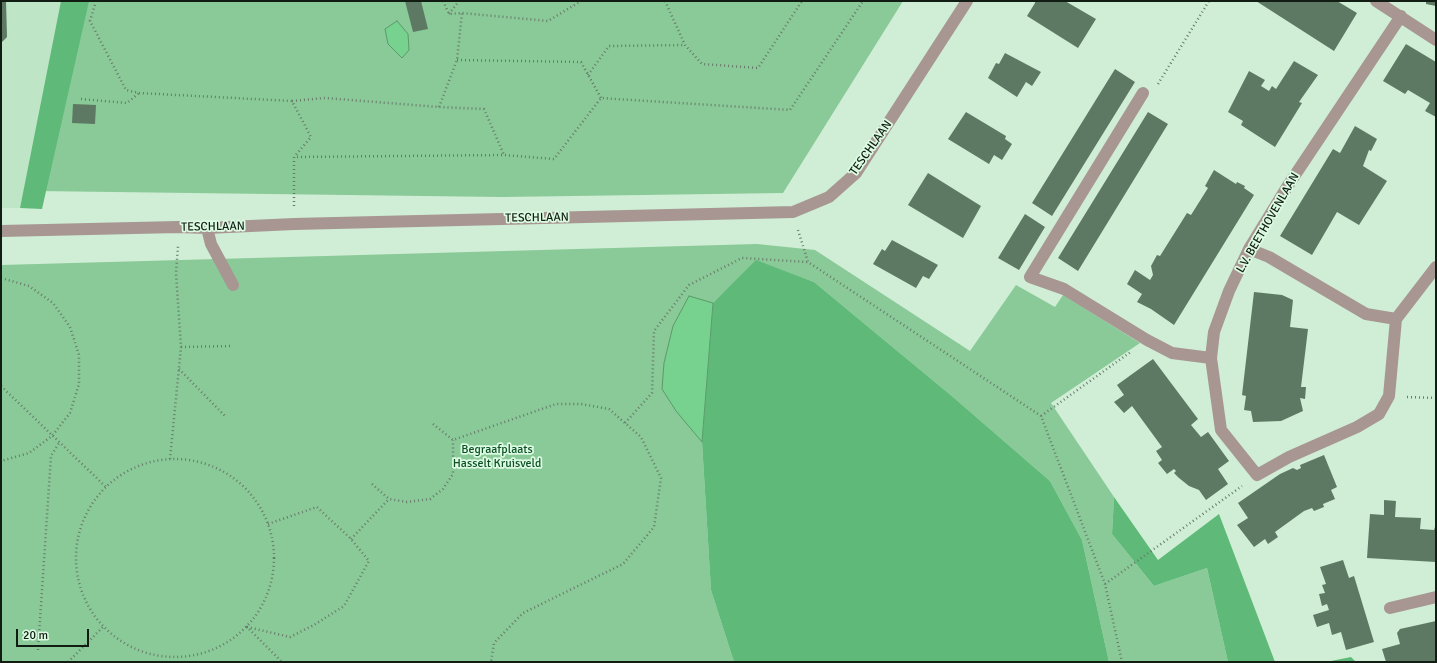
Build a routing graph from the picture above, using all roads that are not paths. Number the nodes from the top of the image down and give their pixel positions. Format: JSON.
{"nodes":[{"id":1,"x":966,"y":1,"type":"edge"},
{"id":2,"x":1376,"y":1,"type":"edge"},
{"id":3,"x":1401,"y":16,"type":"junction"},
{"id":4,"x":1436,"y":40,"type":"edge"},
{"id":5,"x":1143,"y":93,"type":"dead end"},
{"id":6,"x":207,"y":228,"type":"junction"},
{"id":7,"x":1,"y":231,"type":"edge"},
{"id":8,"x":1249,"y":249,"type":"junction"},
{"id":9,"x":1436,"y":267,"type":"edge"},
{"id":10,"x":233,"y":285,"type":"dead end"},
{"id":11,"x":1396,"y":319,"type":"junction"},
{"id":12,"x":1211,"y":358,"type":"junction"},
{"id":13,"x":1436,"y":597,"type":"edge"},
{"id":14,"x":1390,"y":608,"type":"dead end"}],
"edges":[{"from":1,"to":6,"type":"street","name":"TESCHLAAN"},
{"from":2,"to":3,"type":"street"},
{"from":3,"to":4,"type":"street"},
{"from":3,"to":8,"type":"street","name":"L.V. BEETHOVENLAAN"},
{"from":5,"to":12,"type":"street"},
{"from":6,"to":7,"type":"street","name":"TESCHLAAN"},
{"from":6,"to":10,"type":"street"},
{"from":8,"to":11,"type":"street"},
{"from":8,"to":12,"type":"street","name":"L.V. BEETHOVENLAAN"},
{"from":9,"to":11,"type":"street"},
{"from":11,"to":12,"type":"street","name":"L.V. BEETHOVENLAAN"},
{"from":13,"to":14,"type":"street"}]}
